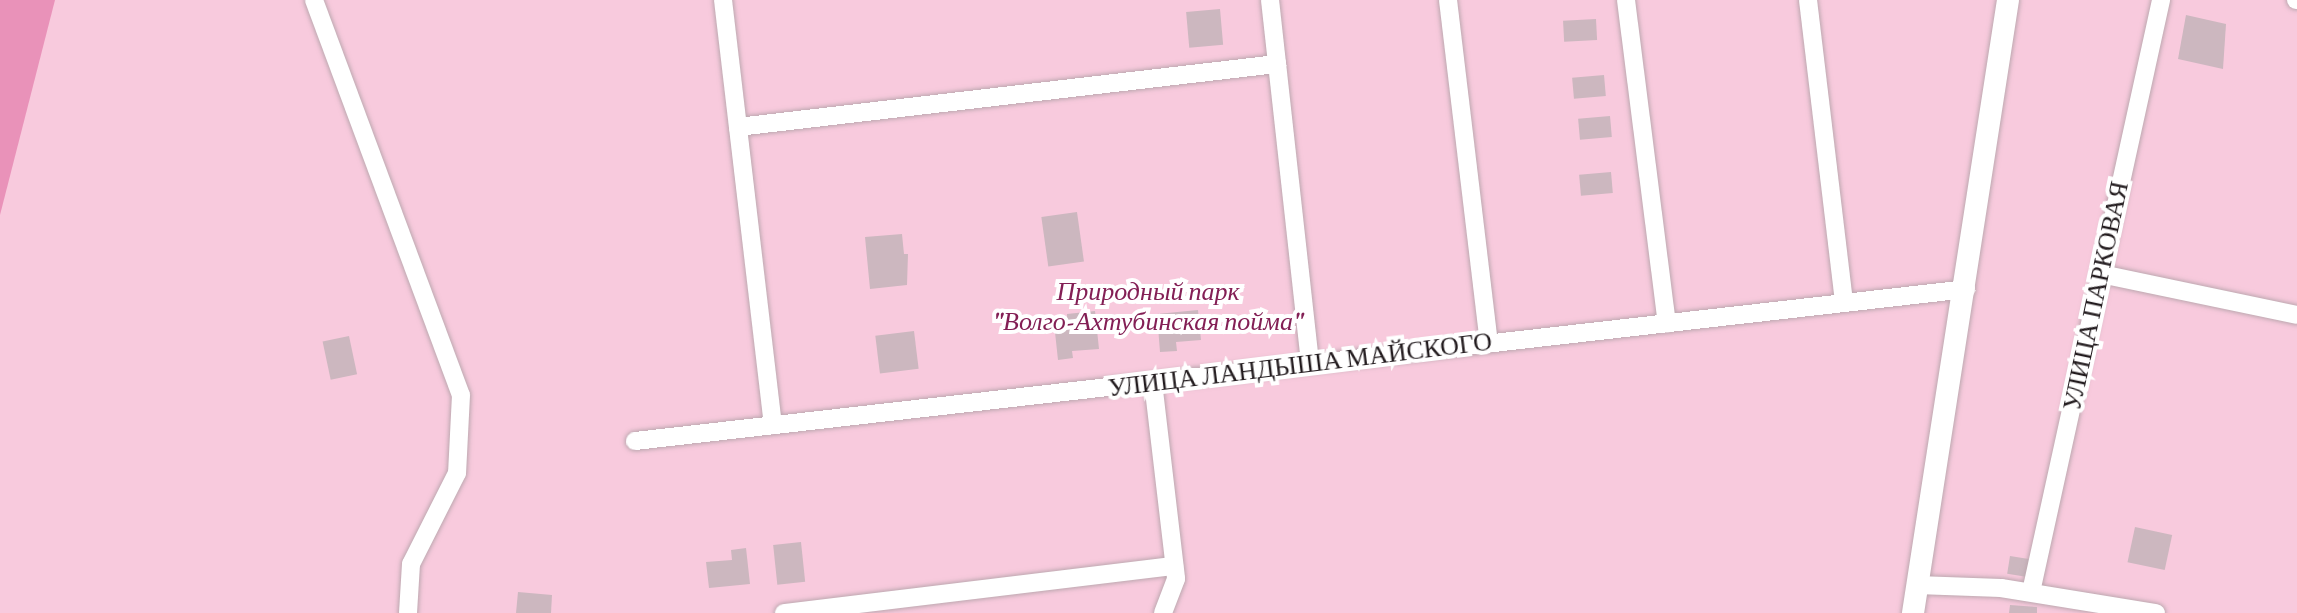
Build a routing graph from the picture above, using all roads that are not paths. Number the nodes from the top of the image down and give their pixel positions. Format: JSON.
{"nodes":[{"id":1,"x":314,"y":0,"type":"edge"},
{"id":2,"x":723,"y":0,"type":"edge"},
{"id":3,"x":1270,"y":0,"type":"edge"},
{"id":4,"x":1448,"y":0,"type":"edge"},
{"id":5,"x":1626,"y":0,"type":"edge"},
{"id":6,"x":1808,"y":0,"type":"edge"},
{"id":7,"x":2008,"y":0,"type":"edge"},
{"id":8,"x":2161,"y":0,"type":"edge"},
{"id":9,"x":1277,"y":64,"type":"junction"},
{"id":10,"x":738,"y":127,"type":"junction"},
{"id":11,"x":2101,"y":274,"type":"junction"},
{"id":12,"x":1966,"y":289,"type":"junction"},
{"id":13,"x":1844,"y":303,"type":"junction"},
{"id":14,"x":2297,"y":315,"type":"edge"},
{"id":15,"x":1667,"y":323,"type":"junction"},
{"id":16,"x":1489,"y":343,"type":"junction"},
{"id":17,"x":1310,"y":364,"type":"junction"},
{"id":18,"x":1153,"y":382,"type":"junction"},
{"id":19,"x":773,"y":425,"type":"junction"},
{"id":20,"x":635,"y":441,"type":"dead end"},
{"id":21,"x":1174,"y":566,"type":"junction"},
{"id":22,"x":1917,"y":585,"type":"junction"},
{"id":23,"x":2031,"y":592,"type":"junction"},
{"id":24,"x":408,"y":613,"type":"edge"},
{"id":25,"x":784,"y":613,"type":"edge"},
{"id":26,"x":1163,"y":613,"type":"edge"},
{"id":27,"x":1913,"y":613,"type":"edge"},
{"id":28,"x":2156,"y":613,"type":"edge"}],
"edges":[{"from":1,"to":24,"type":"street"},
{"from":2,"to":10,"type":"street"},
{"from":3,"to":9,"type":"street"},
{"from":4,"to":16,"type":"street"},
{"from":5,"to":15,"type":"street"},
{"from":6,"to":13,"type":"street"},
{"from":7,"to":12,"type":"street"},
{"from":8,"to":11,"type":"street","name":"УЛИЦА ПАРКОВАЯ"},
{"from":9,"to":10,"type":"street"},
{"from":9,"to":17,"type":"street"},
{"from":10,"to":19,"type":"street"},
{"from":11,"to":14,"type":"street"},
{"from":11,"to":23,"type":"street","name":"УЛИЦА ПАРКОВАЯ"},
{"from":12,"to":13,"type":"street","name":"УЛИЦА ЛАНДЫША МАЙСКОГО"},
{"from":12,"to":22,"type":"street"},
{"from":13,"to":15,"type":"street","name":"УЛИЦА ЛАНДЫША МАЙСКОГО"},
{"from":15,"to":16,"type":"street","name":"УЛИЦА ЛАНДЫША МАЙСКОГО"},
{"from":16,"to":17,"type":"street","name":"УЛИЦА ЛАНДЫША МАЙСКОГО"},
{"from":17,"to":18,"type":"street","name":"УЛИЦА ЛАНДЫША МАЙСКОГО"},
{"from":18,"to":19,"type":"street","name":"УЛИЦА ЛАНДЫША МАЙСКОГО"},
{"from":18,"to":21,"type":"street"},
{"from":19,"to":20,"type":"street","name":"УЛИЦА ЛАНДЫША МАЙСКОГО"},
{"from":21,"to":25,"type":"street"},
{"from":21,"to":26,"type":"street"},
{"from":22,"to":23,"type":"street"},
{"from":22,"to":27,"type":"street"},
{"from":23,"to":28,"type":"street"}]}
